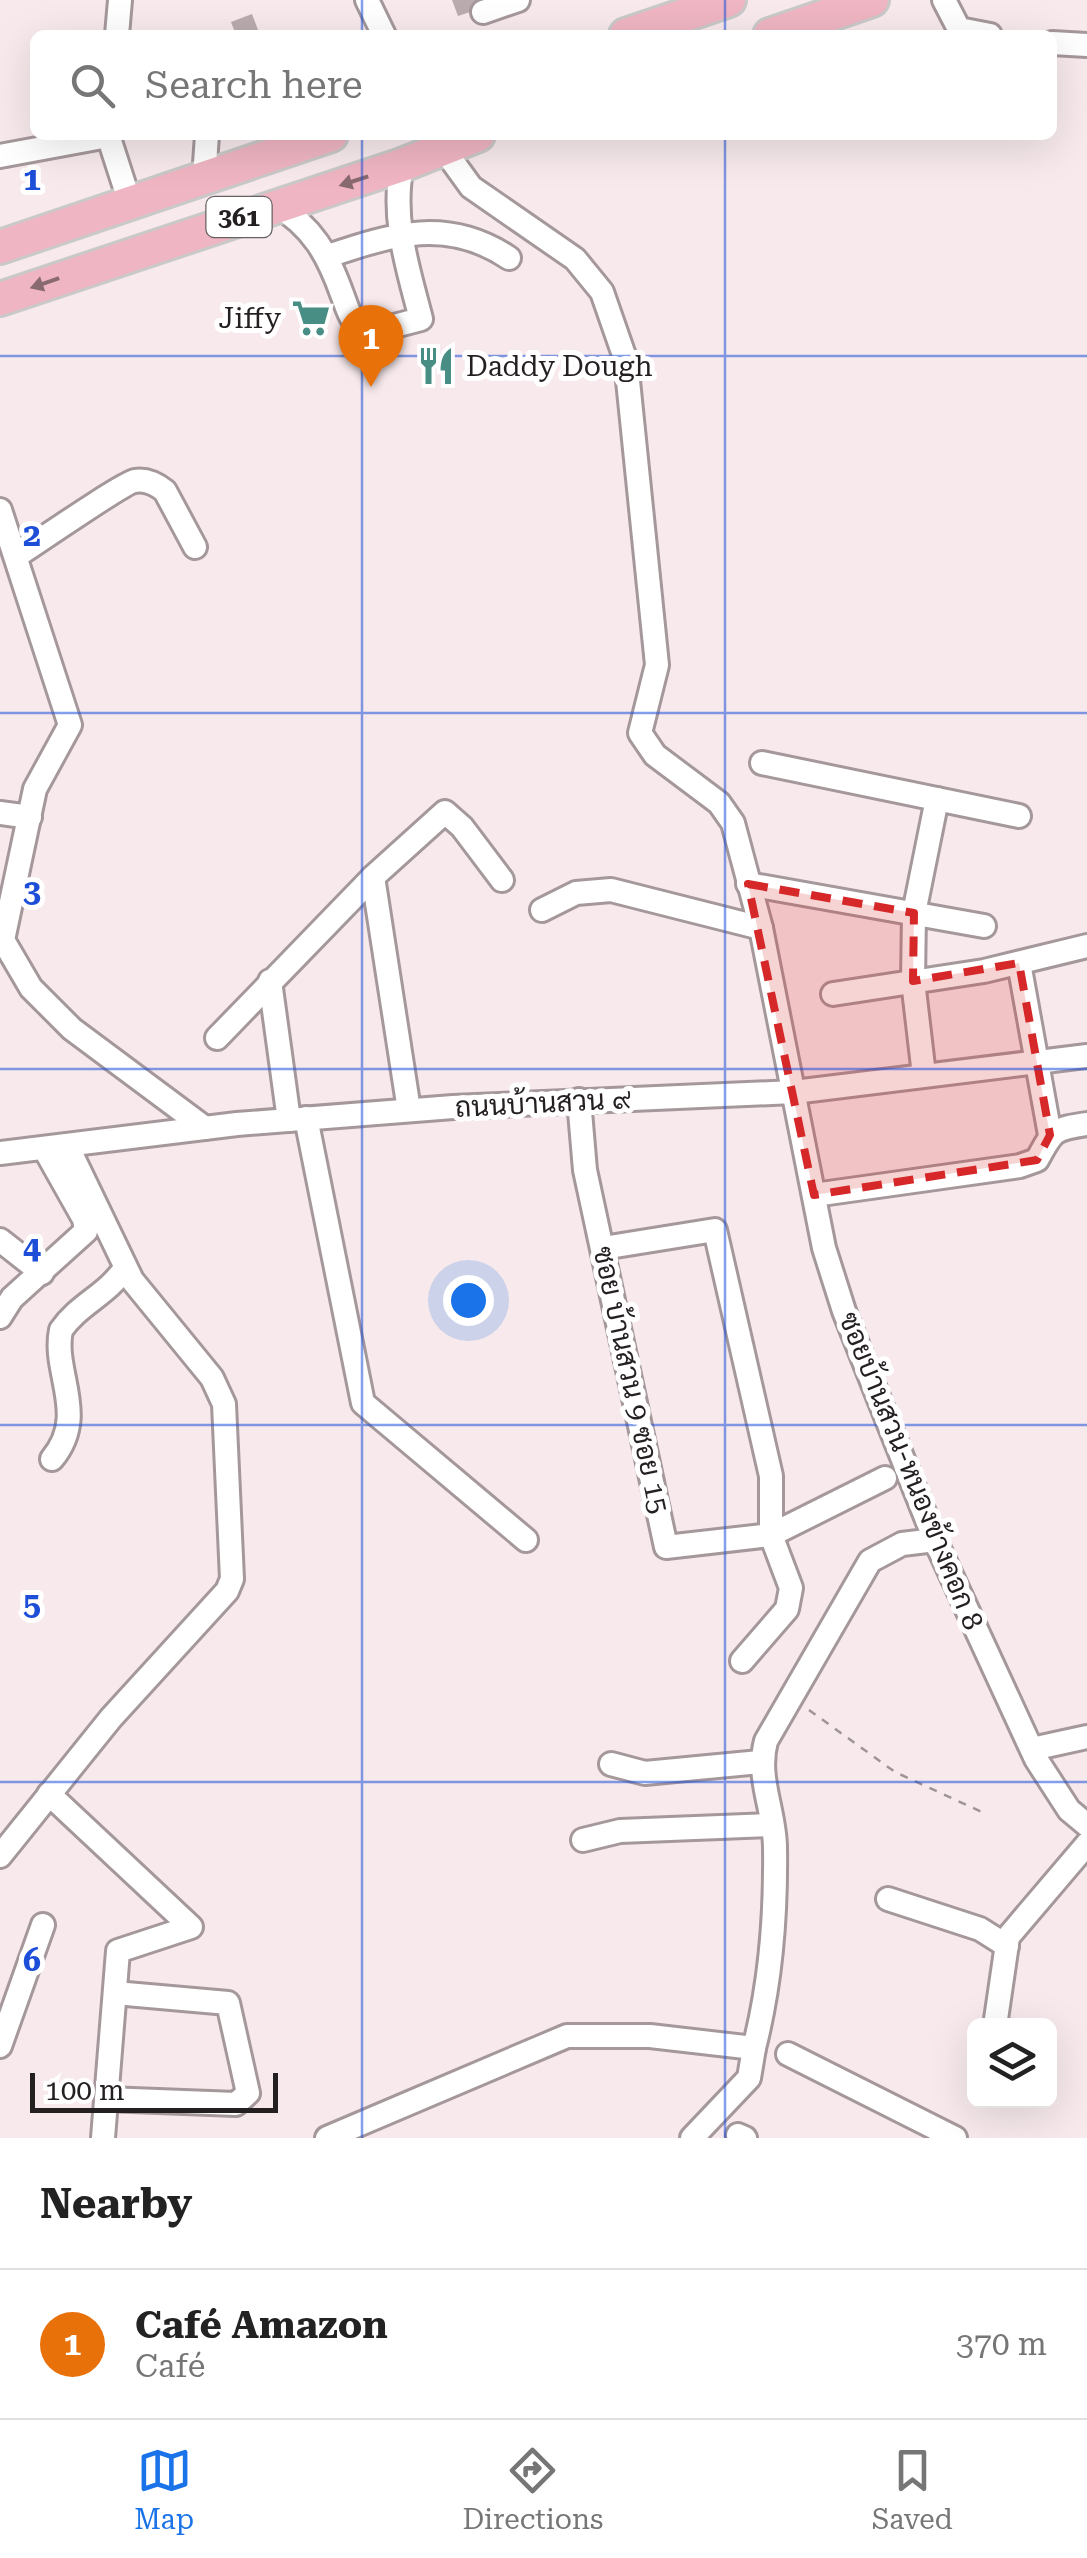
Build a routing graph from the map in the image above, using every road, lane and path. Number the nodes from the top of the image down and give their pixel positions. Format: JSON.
{"nodes":[{"id":1,"x":120,"y":0,"type":"edge"},
{"id":2,"x":367,"y":0,"type":"edge"},
{"id":3,"x":518,"y":0,"type":"edge"},
{"id":4,"x":729,"y":0,"type":"edge"},
{"id":5,"x":872,"y":0,"type":"edge"},
{"id":6,"x":944,"y":0,"type":"edge"},
{"id":7,"x":683,"y":6,"type":"edge"},
{"id":8,"x":481,"y":16,"type":"edge"},
{"id":9,"x":117,"y":30,"type":"edge"},
{"id":10,"x":382,"y":30,"type":"edge"},
{"id":11,"x":636,"y":30,"type":"edge"},
{"id":12,"x":785,"y":30,"type":"edge"},
{"id":13,"x":964,"y":30,"type":"edge"},
{"id":14,"x":1057,"y":43,"type":"edge"},
{"id":15,"x":1087,"y":45,"type":"edge"},
{"id":16,"x":82,"y":140,"type":"edge"},
{"id":17,"x":110,"y":140,"type":"edge"},
{"id":18,"x":207,"y":140,"type":"edge"},
{"id":19,"x":315,"y":140,"type":"edge"},
{"id":20,"x":464,"y":140,"type":"edge"},
{"id":21,"x":442,"y":148,"type":"junction"},
{"id":22,"x":0,"y":156,"type":"edge"},
{"id":23,"x":402,"y":166,"type":"junction"},
{"id":24,"x":204,"y":178,"type":"junction"},
{"id":25,"x":130,"y":203,"type":"junction"},
{"id":26,"x":276,"y":206,"type":"junction"},
{"id":27,"x":399,"y":232,"type":"junction"},
{"id":28,"x":0,"y":246,"type":"edge"},
{"id":29,"x":328,"y":256,"type":"junction"},
{"id":30,"x":509,"y":258,"type":"dead end"},
{"id":31,"x":0,"y":298,"type":"edge"},
{"id":32,"x":0,"y":510,"type":"edge"},
{"id":33,"x":195,"y":547,"type":"dead end"},
{"id":34,"x":18,"y":555,"type":"junction"},
{"id":35,"x":762,"y":763,"type":"dead end"},
{"id":36,"x":937,"y":799,"type":"junction"},
{"id":37,"x":0,"y":813,"type":"edge"},
{"id":38,"x":1019,"y":816,"type":"dead end"},
{"id":39,"x":30,"y":817,"type":"junction"},
{"id":40,"x":373,"y":877,"type":"junction"},
{"id":41,"x":502,"y":880,"type":"dead end"},
{"id":42,"x":748,"y":884,"type":"junction"},
{"id":43,"x":542,"y":910,"type":"dead end"},
{"id":44,"x":914,"y":913,"type":"junction"},
{"id":45,"x":984,"y":926,"type":"dead end"},
{"id":46,"x":762,"y":928,"type":"junction"},
{"id":47,"x":1087,"y":946,"type":"edge"},
{"id":48,"x":1020,"y":962,"type":"junction"},
{"id":49,"x":270,"y":981,"type":"junction"},
{"id":50,"x":912,"y":981,"type":"junction"},
{"id":51,"x":833,"y":994,"type":"dead end"},
{"id":52,"x":217,"y":1038,"type":"dead end"},
{"id":53,"x":1087,"y":1056,"type":"edge"},
{"id":54,"x":1039,"y":1062,"type":"junction"},
{"id":55,"x":924,"y":1075,"type":"junction"},
{"id":56,"x":794,"y":1092,"type":"junction"},
{"id":57,"x":579,"y":1100,"type":"junction"},
{"id":58,"x":409,"y":1110,"type":"junction"},
{"id":59,"x":298,"y":1119,"type":"junction"},
{"id":60,"x":1087,"y":1124,"type":"edge"},
{"id":61,"x":205,"y":1128,"type":"junction"},
{"id":62,"x":1050,"y":1135,"type":"junction"},
{"id":63,"x":55,"y":1147,"type":"junction"},
{"id":64,"x":0,"y":1154,"type":"edge"},
{"id":65,"x":814,"y":1195,"type":"junction"},
{"id":66,"x":0,"y":1240,"type":"edge"},
{"id":67,"x":604,"y":1248,"type":"junction"},
{"id":68,"x":125,"y":1268,"type":"junction"},
{"id":69,"x":42,"y":1273,"type":"junction"},
{"id":70,"x":0,"y":1317,"type":"edge"},
{"id":71,"x":52,"y":1460,"type":"dead end"},
{"id":72,"x":885,"y":1478,"type":"dead end"},
{"id":73,"x":770,"y":1534,"type":"junction"},
{"id":74,"x":526,"y":1540,"type":"dead end"},
{"id":75,"x":935,"y":1540,"type":"junction"},
{"id":76,"x":742,"y":1661,"type":"dead end"},
{"id":77,"x":792,"y":1697,"type":"junction"},
{"id":78,"x":1087,"y":1737,"type":"edge"},
{"id":79,"x":1032,"y":1749,"type":"junction"},
{"id":80,"x":760,"y":1762,"type":"junction"},
{"id":81,"x":611,"y":1764,"type":"dead end"},
{"id":82,"x":49,"y":1794,"type":"junction"},
{"id":83,"x":984,"y":1813,"type":"dead end"},
{"id":84,"x":772,"y":1825,"type":"junction"},
{"id":85,"x":1087,"y":1826,"type":"edge"},
{"id":86,"x":584,"y":1840,"type":"dead end"},
{"id":87,"x":1087,"y":1844,"type":"edge"},
{"id":88,"x":0,"y":1856,"type":"edge"},
{"id":89,"x":888,"y":1899,"type":"dead end"},
{"id":90,"x":43,"y":1924,"type":"dead end"},
{"id":91,"x":1007,"y":1946,"type":"junction"},
{"id":92,"x":115,"y":1993,"type":"junction"},
{"id":93,"x":997,"y":2018,"type":"edge"},
{"id":94,"x":0,"y":2046,"type":"edge"},
{"id":95,"x":754,"y":2048,"type":"junction"},
{"id":96,"x":788,"y":2054,"type":"dead end"},
{"id":97,"x":106,"y":2100,"type":"junction"},
{"id":98,"x":103,"y":2138,"type":"edge"},
{"id":99,"x":327,"y":2138,"type":"edge"},
{"id":100,"x":692,"y":2138,"type":"edge"},
{"id":101,"x":956,"y":2138,"type":"edge"}],
"edges":[{"from":1,"to":9,"type":"street"},
{"from":2,"to":10,"type":"street"},
{"from":3,"to":8,"type":"street"},
{"from":4,"to":7,"type":"highway"},
{"from":5,"to":12,"type":"highway"},
{"from":6,"to":13,"type":"street"},
{"from":7,"to":11,"type":"highway"},
{"from":14,"to":15,"type":"street"},
{"from":16,"to":22,"type":"street"},
{"from":17,"to":25,"type":"street"},
{"from":18,"to":24,"type":"street"},
{"from":19,"to":24,"type":"highway","number":"361"},
{"from":20,"to":21,"type":"highway","number":"361"},
{"from":21,"to":23,"type":"highway","number":"361"},
{"from":21,"to":42,"type":"street","name":"ซอยบ้านสวน-หนองข้างคอก 8"},
{"from":23,"to":26,"type":"highway","number":"361","one_way":true},
{"from":23,"to":27,"type":"street"},
{"from":24,"to":25,"type":"highway","number":"361"},
{"from":25,"to":28,"type":"highway","number":"361"},
{"from":26,"to":29,"type":"street"},
{"from":26,"to":31,"type":"highway","number":"361","one_way":true},
{"from":27,"to":29,"type":"street"},
{"from":27,"to":29,"type":"street"},
{"from":27,"to":30,"type":"street"},
{"from":32,"to":34,"type":"street"},
{"from":33,"to":34,"type":"street"},
{"from":34,"to":39,"type":"street"},
{"from":35,"to":36,"type":"street"},
{"from":36,"to":38,"type":"street"},
{"from":36,"to":44,"type":"street"},
{"from":37,"to":39,"type":"street"},
{"from":39,"to":61,"type":"street"},
{"from":40,"to":41,"type":"street"},
{"from":40,"to":49,"type":"street"},
{"from":40,"to":58,"type":"street"},
{"from":42,"to":44,"type":"street"},
{"from":42,"to":46,"type":"street","name":"ซอยบ้านสวน-หนองข้างคอก 8"},
{"from":43,"to":46,"type":"street"},
{"from":44,"to":45,"type":"street"},
{"from":44,"to":50,"type":"street"},
{"from":46,"to":56,"type":"street","name":"ซอยบ้านสวน-หนองข้างคอก 8"},
{"from":47,"to":48,"type":"street"},
{"from":48,"to":50,"type":"street"},
{"from":48,"to":54,"type":"street"},
{"from":49,"to":52,"type":"street"},
{"from":49,"to":59,"type":"street"},
{"from":50,"to":51,"type":"street"},
{"from":50,"to":55,"type":"street"},
{"from":53,"to":54,"type":"street","name":"ถนนบ้านสวน ๙"},
{"from":54,"to":55,"type":"street","name":"ถนนบ้านสวน ๙"},
{"from":54,"to":62,"type":"street"},
{"from":55,"to":56,"type":"street","name":"ถนนบ้านสวน ๙"},
{"from":56,"to":57,"type":"street","name":"ถนนบ้านสวน ๙"},
{"from":56,"to":65,"type":"street","name":"ซอยบ้านสวน-หนองข้างคอก 8"},
{"from":57,"to":58,"type":"street","name":"ถนนบ้านสวน ๙"},
{"from":57,"to":67,"type":"street","name":"ซอย บ้านสวน 9 ซอย 15"},
{"from":58,"to":59,"type":"street","name":"ถนนบ้านสวน ๙"},
{"from":59,"to":61,"type":"street","name":"ถนนบ้านสวน ๙"},
{"from":59,"to":74,"type":"street"},
{"from":60,"to":62,"type":"street"},
{"from":61,"to":63,"type":"street","name":"ถนนบ้านสวน ๙"},
{"from":62,"to":65,"type":"street"},
{"from":63,"to":64,"type":"street","name":"ถนนบ้านสวน ๙"},
{"from":63,"to":68,"type":"street"},
{"from":63,"to":69,"type":"street"},
{"from":65,"to":75,"type":"street","name":"ซอยบ้านสวน-หนองข้างคอก 8"},
{"from":66,"to":69,"type":"street"},
{"from":67,"to":73,"type":"street","name":"ซอย บ้านสวน 9 ซอย 15"},
{"from":67,"to":73,"type":"street"},
{"from":68,"to":71,"type":"street"},
{"from":68,"to":82,"type":"street"},
{"from":69,"to":70,"type":"street"},
{"from":72,"to":73,"type":"street","name":"ซอย บ้านสวน 9 ซอย 15"},
{"from":73,"to":76,"type":"street"},
{"from":75,"to":77,"type":"street"},
{"from":75,"to":79,"type":"street","name":"ซอยบ้านสวน-หนองข้างคอก 8"},
{"from":77,"to":80,"type":"street"},
{"from":77,"to":83,"type":"path"},
{"from":78,"to":79,"type":"street"},
{"from":79,"to":85,"type":"street","name":"ซอยบ้านสวน-หนองข้างคอก 8"},
{"from":80,"to":81,"type":"street"},
{"from":80,"to":84,"type":"street"},
{"from":82,"to":88,"type":"street"},
{"from":82,"to":92,"type":"street"},
{"from":84,"to":86,"type":"street"},
{"from":84,"to":95,"type":"street"},
{"from":87,"to":91,"type":"street"},
{"from":89,"to":91,"type":"street"},
{"from":90,"to":94,"type":"street"},
{"from":91,"to":93,"type":"street"},
{"from":92,"to":97,"type":"street"},
{"from":92,"to":97,"type":"street"},
{"from":95,"to":99,"type":"street"},
{"from":95,"to":100,"type":"street"},
{"from":96,"to":101,"type":"street"},
{"from":97,"to":98,"type":"street"}]}
